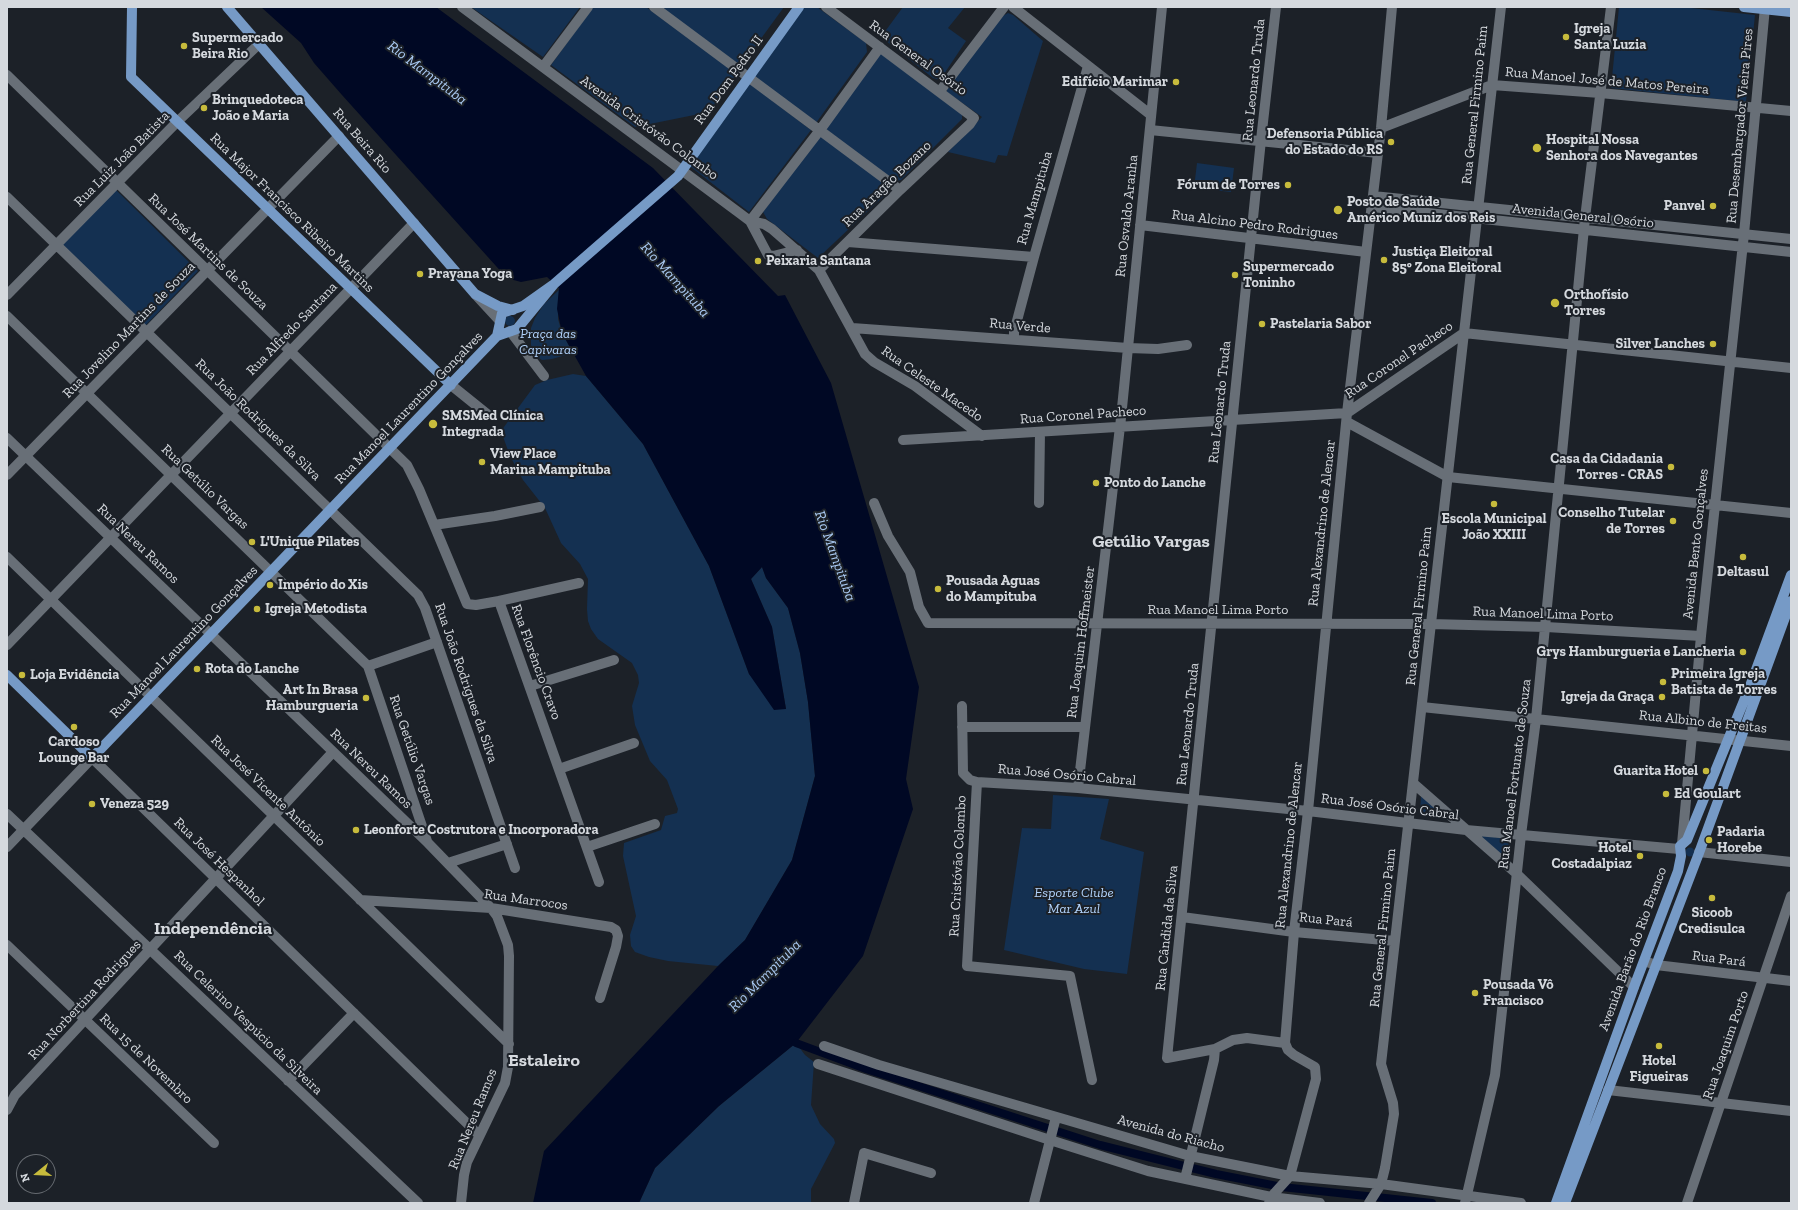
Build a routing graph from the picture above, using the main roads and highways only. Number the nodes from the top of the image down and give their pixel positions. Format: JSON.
{"nodes":[{"id":1,"x":132,"y":7,"type":"edge"},
{"id":2,"x":227,"y":7,"type":"edge"},
{"id":3,"x":799,"y":7,"type":"edge"},
{"id":4,"x":1744,"y":7,"type":"edge"},
{"id":5,"x":1765,"y":8,"type":"edge"},
{"id":6,"x":1791,"y":12,"type":"edge"},
{"id":7,"x":554,"y":284,"type":"junction"},
{"id":8,"x":512,"y":310,"type":"junction"},
{"id":9,"x":500,"y":321,"type":"junction"},
{"id":10,"x":520,"y":325,"type":"junction"},
{"id":11,"x":510,"y":331,"type":"junction"},
{"id":12,"x":498,"y":336,"type":"junction"},
{"id":13,"x":451,"y":385,"type":"junction"},
{"id":14,"x":1791,"y":575,"type":"edge"},
{"id":15,"x":1791,"y":601,"type":"edge"},
{"id":16,"x":7,"y":675,"type":"edge"},
{"id":17,"x":92,"y":758,"type":"joint"},
{"id":18,"x":1682,"y":847,"type":"junction"},
{"id":19,"x":1699,"y":852,"type":"junction"},
{"id":20,"x":1556,"y":1203,"type":"edge"},
{"id":21,"x":1565,"y":1203,"type":"edge"}],
"edges":[{"from":1,"to":13,"type":"main road","name":"Rua Major Francisco Ribeiro Martins"},
{"from":2,"to":8,"type":"main road","name":"Rua Beira Rio"},
{"from":3,"to":7,"type":"main road","name":"Rua Dom Pedro II"},
{"from":4,"to":5,"type":"main road"},
{"from":5,"to":6,"type":"main road"},
{"from":7,"to":8,"type":"main road"},
{"from":7,"to":10,"type":"main road","name":"Rua Manoel Laurentino Gonçalves"},
{"from":8,"to":9,"type":"main road"},
{"from":8,"to":10,"type":"main road"},
{"from":9,"to":11,"type":"main road","name":"Rua Beira Rio"},
{"from":9,"to":12,"type":"main road","name":"Rua Manoel Laurentino Gonçalves"},
{"from":10,"to":11,"type":"main road","name":"Rua Manoel Laurentino Gonçalves"},
{"from":11,"to":12,"type":"main road","name":"Rua Manoel Laurentino Gonçalves"},
{"from":12,"to":13,"type":"main road","name":"Rua Manoel Laurentino Gonçalves"},
{"from":13,"to":17,"type":"main road","name":"Rua Manoel Laurentino Gonçalves"},
{"from":14,"to":18,"type":"main road","name":"Avenida Barão do Rio Branco"},
{"from":15,"to":19,"type":"main road","name":"Avenida Barão do Rio Branco"},
{"from":16,"to":17,"type":"main road","name":"Rua José Hespanhol"},
{"from":18,"to":19,"type":"main road"},
{"from":18,"to":19,"type":"main road"},
{"from":18,"to":20,"type":"main road","name":"Avenida Barão do Rio Branco"},
{"from":19,"to":21,"type":"main road","name":"Avenida Barão do Rio Branco"}]}
